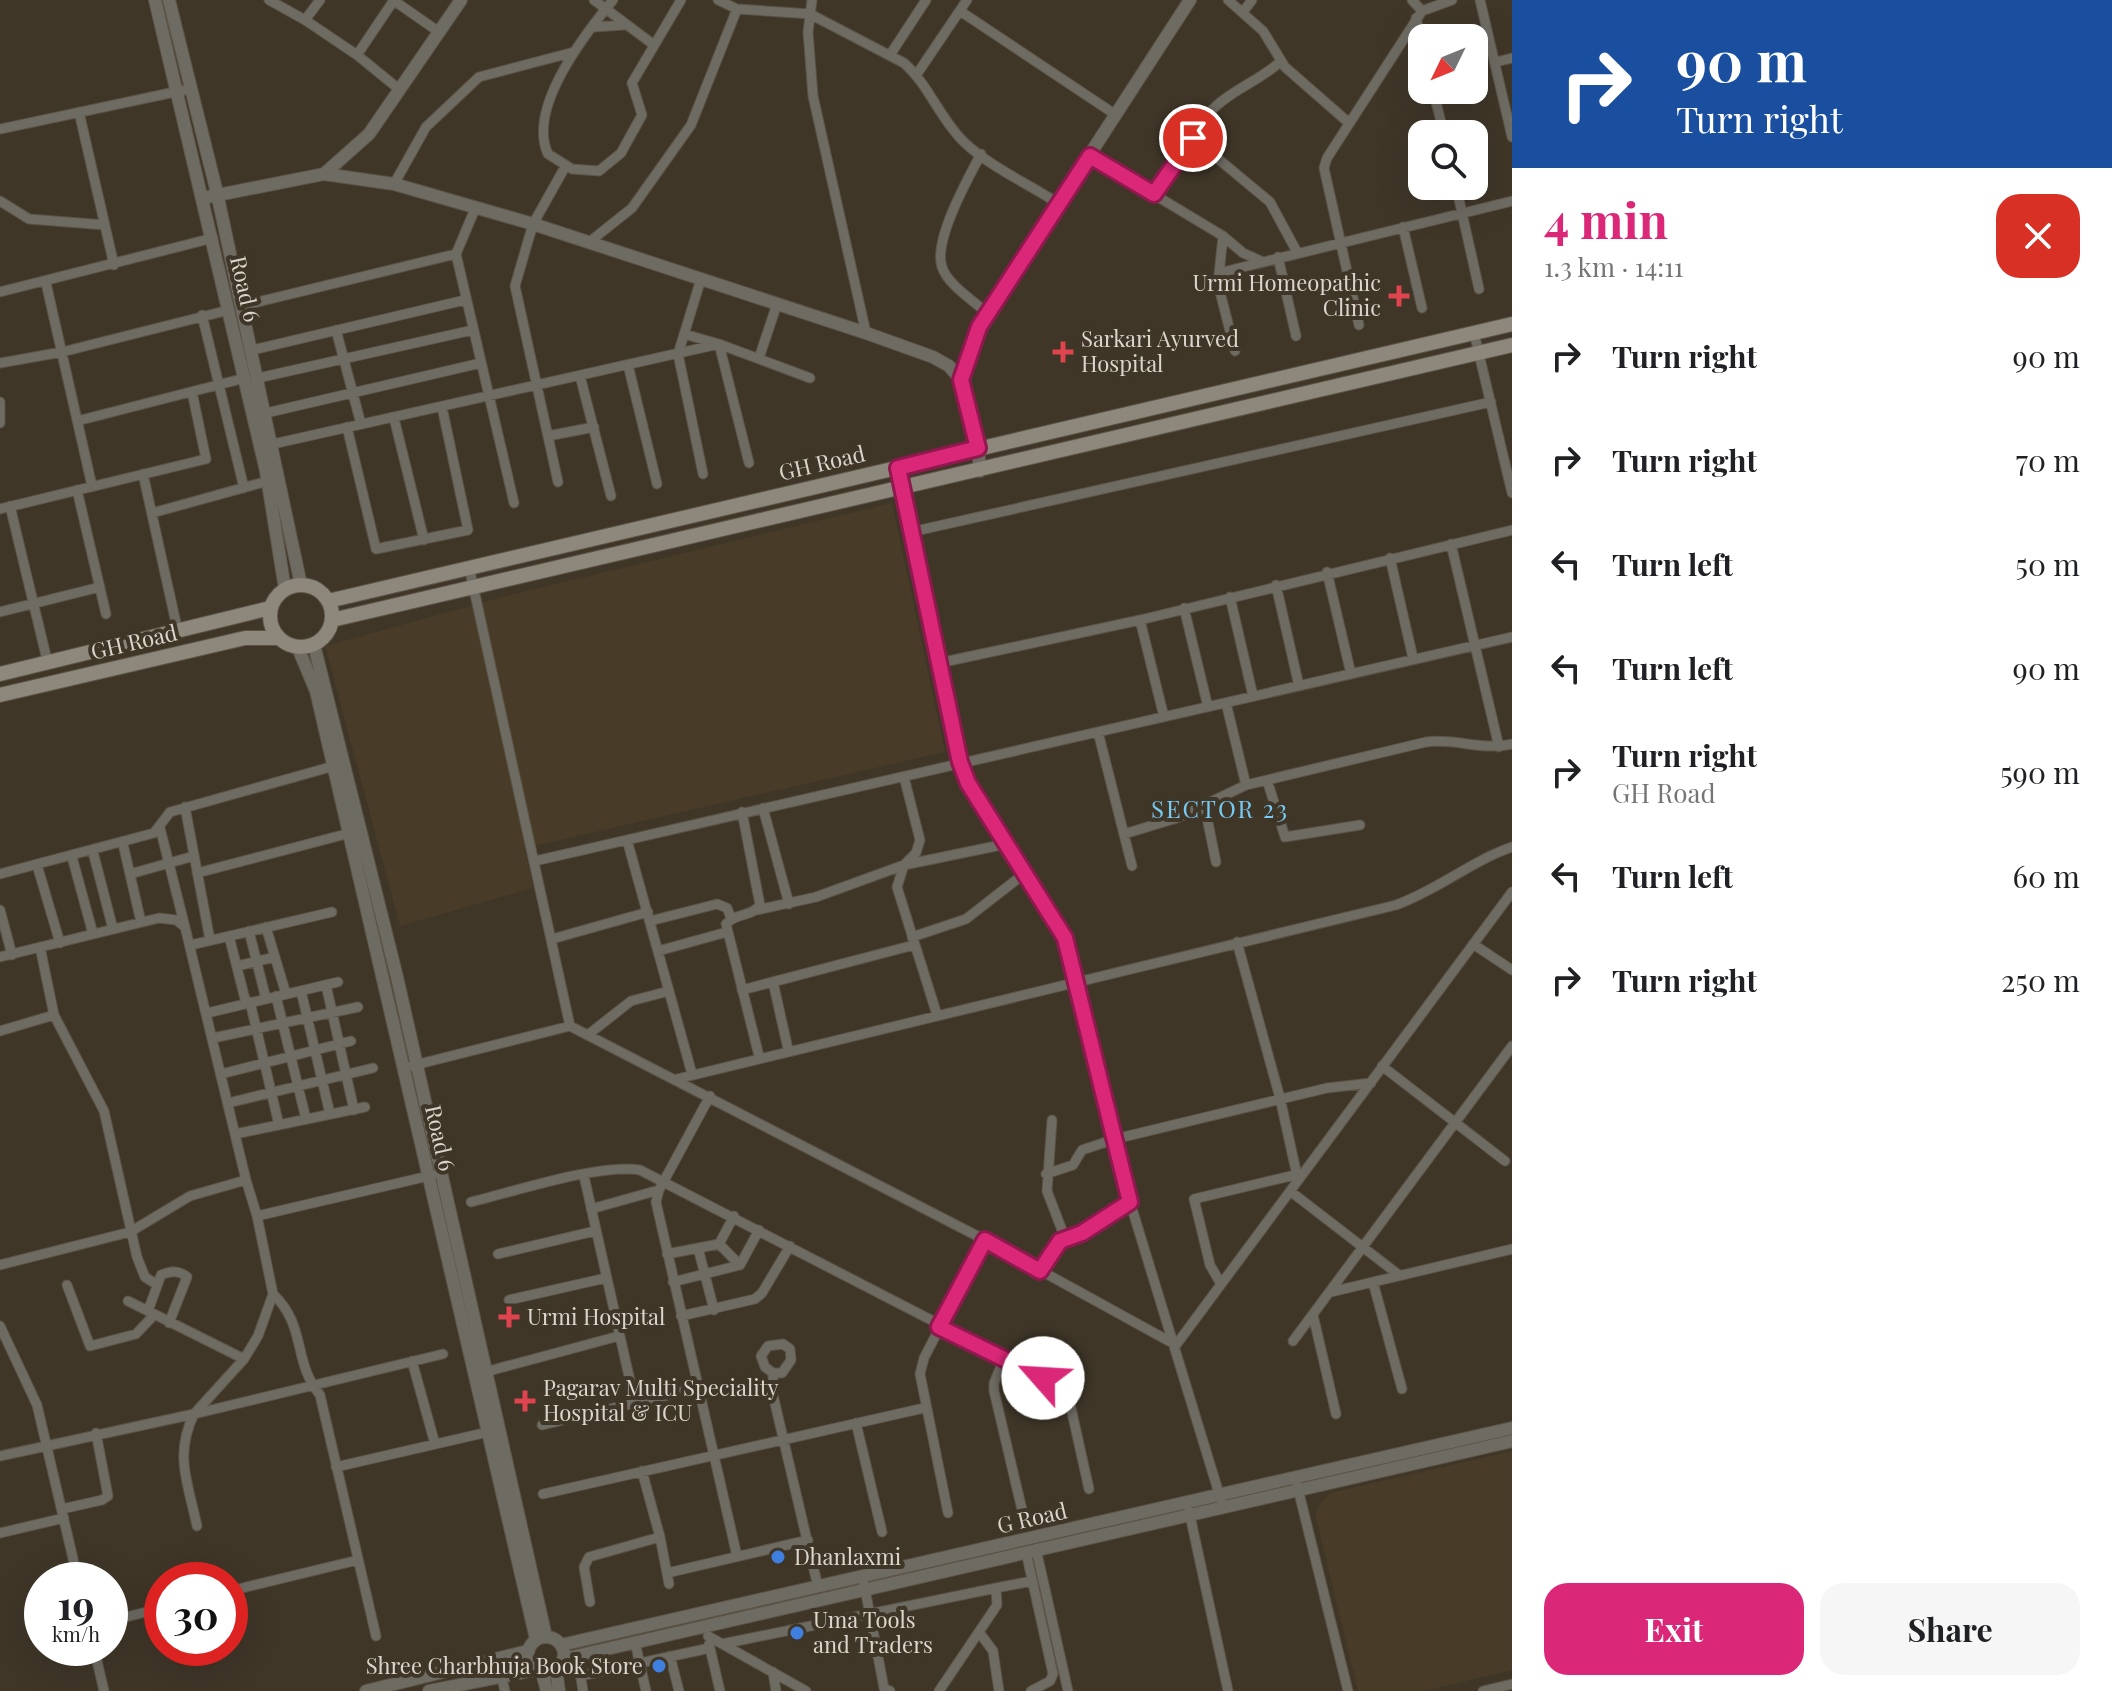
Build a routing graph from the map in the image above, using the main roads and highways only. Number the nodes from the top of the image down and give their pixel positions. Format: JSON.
{"nodes":[{"id":1,"x":1512,"y":324,"type":"edge"},
{"id":2,"x":1512,"y":345,"type":"edge"},
{"id":3,"x":328,"y":601,"type":"junction"},
{"id":4,"x":270,"y":608,"type":"junction"},
{"id":5,"x":332,"y":620,"type":"junction"},
{"id":6,"x":278,"y":638,"type":"junction"},
{"id":7,"x":0,"y":674,"type":"edge"},
{"id":8,"x":0,"y":695,"type":"edge"}],
"edges":[{"from":1,"to":3,"type":"main road","name":"GH Road"},
{"from":2,"to":5,"type":"main road","name":"GH Road"},
{"from":3,"to":4,"type":"main road"},
{"from":3,"to":5,"type":"main road"},
{"from":4,"to":6,"type":"main road"},
{"from":4,"to":7,"type":"main road","name":"GH Road"},
{"from":5,"to":6,"type":"main road"},
{"from":6,"to":8,"type":"main road","name":"GH Road"}]}
